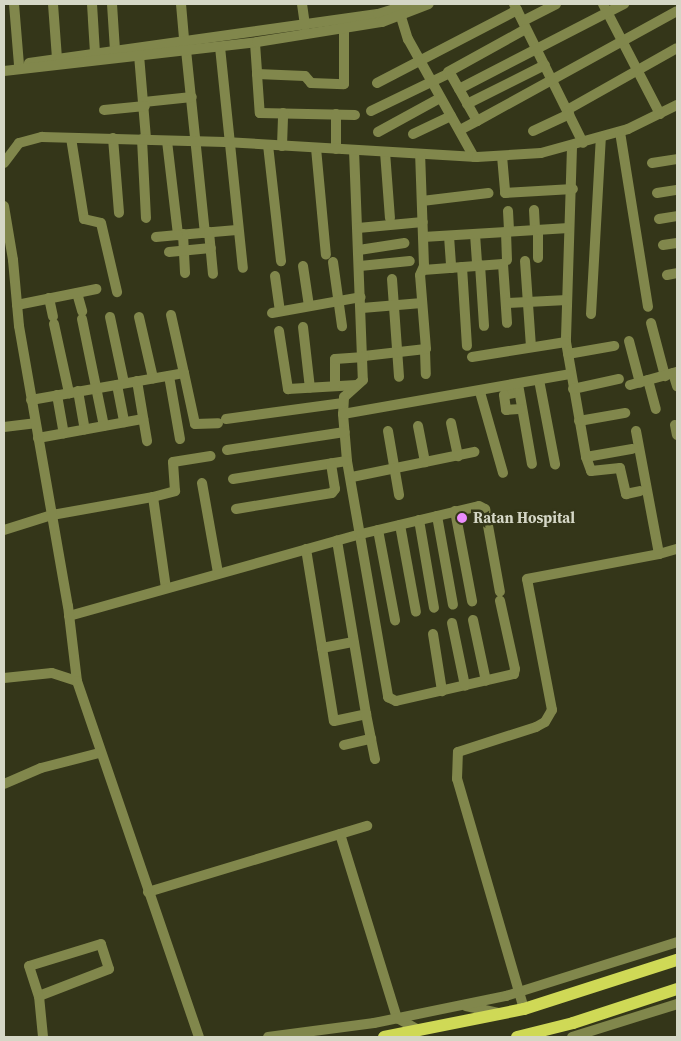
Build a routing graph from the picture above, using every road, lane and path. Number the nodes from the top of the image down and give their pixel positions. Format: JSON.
{"nodes":[{"id":1,"x":14,"y":4,"type":"edge"},
{"id":2,"x":53,"y":4,"type":"edge"},
{"id":3,"x":92,"y":4,"type":"edge"},
{"id":4,"x":112,"y":4,"type":"edge"},
{"id":5,"x":181,"y":4,"type":"edge"},
{"id":6,"x":302,"y":4,"type":"edge"},
{"id":7,"x":411,"y":4,"type":"edge"},
{"id":8,"x":429,"y":4,"type":"edge"},
{"id":9,"x":556,"y":4,"type":"edge"},
{"id":10,"x":624,"y":4,"type":"edge"},
{"id":11,"x":516,"y":7,"type":"edge"},
{"id":12,"x":605,"y":8,"type":"edge"},
{"id":13,"x":399,"y":10,"type":"edge"},
{"id":14,"x":677,"y":11,"type":"edge"},
{"id":15,"x":524,"y":25,"type":"junction"},
{"id":16,"x":305,"y":26,"type":"junction"},
{"id":17,"x":344,"y":28,"type":"junction"},
{"id":18,"x":623,"y":41,"type":"junction"},
{"id":19,"x":255,"y":43,"type":"junction"},
{"id":20,"x":185,"y":46,"type":"junction"},
{"id":21,"x":220,"y":47,"type":"junction"},
{"id":22,"x":677,"y":48,"type":"edge"},
{"id":23,"x":536,"y":49,"type":"junction"},
{"id":24,"x":115,"y":50,"type":"junction"},
{"id":25,"x":95,"y":53,"type":"junction"},
{"id":26,"x":138,"y":55,"type":"junction"},
{"id":27,"x":57,"y":58,"type":"junction"},
{"id":28,"x":419,"y":60,"type":"junction"},
{"id":29,"x":19,"y":65,"type":"junction"},
{"id":30,"x":544,"y":65,"type":"junction"},
{"id":31,"x":4,"y":70,"type":"edge"},
{"id":32,"x":638,"y":70,"type":"junction"},
{"id":33,"x":448,"y":72,"type":"junction"},
{"id":34,"x":256,"y":74,"type":"junction"},
{"id":35,"x":430,"y":82,"type":"junction"},
{"id":36,"x":553,"y":82,"type":"junction"},
{"id":37,"x":377,"y":83,"type":"dead end"},
{"id":38,"x":459,"y":89,"type":"junction"},
{"id":39,"x":192,"y":97,"type":"junction"},
{"id":40,"x":440,"y":98,"type":"junction"},
{"id":41,"x":145,"y":104,"type":"junction"},
{"id":42,"x":467,"y":104,"type":"junction"},
{"id":43,"x":677,"y":105,"type":"edge"},
{"id":44,"x":104,"y":110,"type":"dead end"},
{"id":45,"x":371,"y":111,"type":"dead end"},
{"id":46,"x":568,"y":112,"type":"junction"},
{"id":47,"x":283,"y":113,"type":"junction"},
{"id":48,"x":336,"y":114,"type":"junction"},
{"id":49,"x":660,"y":114,"type":"junction"},
{"id":50,"x":355,"y":115,"type":"dead end"},
{"id":51,"x":451,"y":116,"type":"junction"},
{"id":52,"x":477,"y":121,"type":"junction"},
{"id":53,"x":460,"y":130,"type":"junction"},
{"id":54,"x":534,"y":131,"type":"dead end"},
{"id":55,"x":378,"y":132,"type":"dead end"},
{"id":56,"x":620,"y":132,"type":"junction"},
{"id":57,"x":413,"y":134,"type":"dead end"},
{"id":58,"x":601,"y":137,"type":"junction"},
{"id":59,"x":72,"y":138,"type":"junction"},
{"id":60,"x":113,"y":138,"type":"junction"},
{"id":61,"x":144,"y":139,"type":"junction"},
{"id":62,"x":168,"y":140,"type":"junction"},
{"id":63,"x":197,"y":142,"type":"junction"},
{"id":64,"x":230,"y":143,"type":"junction"},
{"id":65,"x":583,"y":143,"type":"junction"},
{"id":66,"x":268,"y":145,"type":"junction"},
{"id":67,"x":282,"y":146,"type":"junction"},
{"id":68,"x":572,"y":147,"type":"junction"},
{"id":69,"x":316,"y":148,"type":"junction"},
{"id":70,"x":336,"y":149,"type":"junction"},
{"id":71,"x":354,"y":150,"type":"junction"},
{"id":72,"x":385,"y":152,"type":"junction"},
{"id":73,"x":420,"y":154,"type":"junction"},
{"id":74,"x":502,"y":156,"type":"junction"},
{"id":75,"x":474,"y":157,"type":"junction"},
{"id":76,"x":677,"y":159,"type":"edge"},
{"id":77,"x":4,"y":163,"type":"edge"},
{"id":78,"x":652,"y":163,"type":"dead end"},
{"id":79,"x":573,"y":189,"type":"junction"},
{"id":80,"x":677,"y":190,"type":"edge"},
{"id":81,"x":489,"y":193,"type":"dead end"},
{"id":82,"x":657,"y":193,"type":"dead end"},
{"id":83,"x":422,"y":201,"type":"junction"},
{"id":84,"x":4,"y":206,"type":"edge"},
{"id":85,"x":534,"y":210,"type":"dead end"},
{"id":86,"x":508,"y":211,"type":"dead end"},
{"id":87,"x":119,"y":214,"type":"dead end"},
{"id":88,"x":677,"y":216,"type":"edge"},
{"id":89,"x":146,"y":218,"type":"dead end"},
{"id":90,"x":390,"y":218,"type":"dead end"},
{"id":91,"x":659,"y":219,"type":"dead end"},
{"id":92,"x":423,"y":222,"type":"junction"},
{"id":93,"x":358,"y":228,"type":"junction"},
{"id":94,"x":569,"y":228,"type":"junction"},
{"id":95,"x":237,"y":230,"type":"junction"},
{"id":96,"x":537,"y":230,"type":"junction"},
{"id":97,"x":207,"y":232,"type":"junction"},
{"id":98,"x":508,"y":232,"type":"junction"},
{"id":99,"x":475,"y":234,"type":"junction"},
{"id":100,"x":180,"y":235,"type":"junction"},
{"id":101,"x":156,"y":236,"type":"dead end"},
{"id":102,"x":448,"y":236,"type":"junction"},
{"id":103,"x":423,"y":237,"type":"junction"},
{"id":104,"x":677,"y":243,"type":"edge"},
{"id":105,"x":404,"y":244,"type":"dead end"},
{"id":106,"x":663,"y":246,"type":"dead end"},
{"id":107,"x":210,"y":248,"type":"junction"},
{"id":108,"x":184,"y":250,"type":"junction"},
{"id":109,"x":359,"y":250,"type":"junction"},
{"id":110,"x":169,"y":252,"type":"dead end"},
{"id":111,"x":538,"y":258,"type":"dead end"},
{"id":112,"x":507,"y":260,"type":"dead end"},
{"id":113,"x":281,"y":261,"type":"dead end"},
{"id":114,"x":410,"y":261,"type":"dead end"},
{"id":115,"x":525,"y":261,"type":"dead end"},
{"id":116,"x":303,"y":266,"type":"dead end"},
{"id":117,"x":360,"y":266,"type":"junction"},
{"id":118,"x":479,"y":266,"type":"junction"},
{"id":119,"x":462,"y":267,"type":"junction"},
{"id":120,"x":242,"y":268,"type":"dead end"},
{"id":121,"x":451,"y":268,"type":"junction"},
{"id":122,"x":423,"y":270,"type":"junction"},
{"id":123,"x":185,"y":273,"type":"dead end"},
{"id":124,"x":213,"y":274,"type":"dead end"},
{"id":125,"x":275,"y":276,"type":"dead end"},
{"id":126,"x":392,"y":279,"type":"dead end"},
{"id":127,"x":96,"y":289,"type":"dead end"},
{"id":128,"x":117,"y":292,"type":"dead end"},
{"id":129,"x":77,"y":293,"type":"junction"},
{"id":130,"x":361,"y":296,"type":"junction"},
{"id":131,"x":49,"y":298,"type":"junction"},
{"id":132,"x":567,"y":300,"type":"junction"},
{"id":133,"x":338,"y":301,"type":"junction"},
{"id":134,"x":422,"y":302,"type":"junction"},
{"id":135,"x":527,"y":302,"type":"junction"},
{"id":136,"x":506,"y":303,"type":"junction"},
{"id":137,"x":17,"y":305,"type":"junction"},
{"id":138,"x":394,"y":305,"type":"junction"},
{"id":139,"x":309,"y":306,"type":"junction"},
{"id":140,"x":648,"y":307,"type":"dead end"},
{"id":141,"x":362,"y":308,"type":"junction"},
{"id":142,"x":171,"y":314,"type":"dead end"},
{"id":143,"x":591,"y":314,"type":"dead end"},
{"id":144,"x":110,"y":317,"type":"dead end"},
{"id":145,"x":139,"y":317,"type":"dead end"},
{"id":146,"x":507,"y":323,"type":"dead end"},
{"id":147,"x":651,"y":323,"type":"dead end"},
{"id":148,"x":342,"y":326,"type":"dead end"},
{"id":149,"x":484,"y":326,"type":"dead end"},
{"id":150,"x":303,"y":327,"type":"dead end"},
{"id":151,"x":279,"y":331,"type":"dead end"},
{"id":152,"x":629,"y":341,"type":"dead end"},
{"id":153,"x":566,"y":342,"type":"junction"},
{"id":154,"x":466,"y":346,"type":"dead end"},
{"id":155,"x":531,"y":346,"type":"junction"},
{"id":156,"x":614,"y":346,"type":"dead end"},
{"id":157,"x":425,"y":351,"type":"junction"},
{"id":158,"x":397,"y":354,"type":"junction"},
{"id":159,"x":568,"y":354,"type":"junction"},
{"id":160,"x":364,"y":356,"type":"junction"},
{"id":161,"x":472,"y":357,"type":"dead end"},
{"id":162,"x":184,"y":373,"type":"junction"},
{"id":163,"x":426,"y":374,"type":"dead end"},
{"id":164,"x":570,"y":374,"type":"junction"},
{"id":165,"x":672,"y":374,"type":"edge"},
{"id":166,"x":168,"y":376,"type":"junction"},
{"id":167,"x":399,"y":377,"type":"dead end"},
{"id":168,"x":153,"y":378,"type":"junction"},
{"id":169,"x":619,"y":379,"type":"dead end"},
{"id":170,"x":539,"y":380,"type":"junction"},
{"id":171,"x":137,"y":381,"type":"junction"},
{"id":172,"x":639,"y":383,"type":"junction"},
{"id":173,"x":120,"y":384,"type":"junction"},
{"id":174,"x":360,"y":384,"type":"junction"},
{"id":175,"x":335,"y":386,"type":"junction"},
{"id":176,"x":677,"y":386,"type":"edge"},
{"id":177,"x":96,"y":388,"type":"junction"},
{"id":178,"x":310,"y":388,"type":"junction"},
{"id":179,"x":518,"y":388,"type":"junction"},
{"id":180,"x":573,"y":389,"type":"junction"},
{"id":181,"x":74,"y":392,"type":"junction"},
{"id":182,"x":480,"y":392,"type":"junction"},
{"id":183,"x":57,"y":395,"type":"junction"},
{"id":184,"x":31,"y":400,"type":"junction"},
{"id":185,"x":343,"y":403,"type":"junction"},
{"id":186,"x":522,"y":409,"type":"junction"},
{"id":187,"x":656,"y":409,"type":"dead end"},
{"id":188,"x":624,"y":413,"type":"dead end"},
{"id":189,"x":343,"y":414,"type":"junction"},
{"id":190,"x":143,"y":419,"type":"junction"},
{"id":191,"x":579,"y":421,"type":"junction"},
{"id":192,"x":124,"y":422,"type":"junction"},
{"id":193,"x":35,"y":423,"type":"junction"},
{"id":194,"x":451,"y":423,"type":"dead end"},
{"id":195,"x":104,"y":426,"type":"junction"},
{"id":196,"x":418,"y":426,"type":"dead end"},
{"id":197,"x":4,"y":427,"type":"edge"},
{"id":198,"x":85,"y":429,"type":"junction"},
{"id":199,"x":388,"y":431,"type":"dead end"},
{"id":200,"x":636,"y":431,"type":"dead end"},
{"id":201,"x":344,"y":432,"type":"junction"},
{"id":202,"x":64,"y":434,"type":"junction"},
{"id":203,"x":38,"y":438,"type":"junction"},
{"id":204,"x":180,"y":439,"type":"dead end"},
{"id":205,"x":147,"y":441,"type":"dead end"},
{"id":206,"x":632,"y":449,"type":"dead end"},
{"id":207,"x":227,"y":450,"type":"dead end"},
{"id":208,"x":474,"y":452,"type":"dead end"},
{"id":209,"x":211,"y":456,"type":"dead end"},
{"id":210,"x":458,"y":456,"type":"junction"},
{"id":211,"x":586,"y":457,"type":"junction"},
{"id":212,"x":347,"y":461,"type":"junction"},
{"id":213,"x":425,"y":462,"type":"junction"},
{"id":214,"x":332,"y":463,"type":"junction"},
{"id":215,"x":532,"y":464,"type":"dead end"},
{"id":216,"x":555,"y":464,"type":"dead end"},
{"id":217,"x":394,"y":468,"type":"junction"},
{"id":218,"x":503,"y":473,"type":"dead end"},
{"id":219,"x":352,"y":477,"type":"junction"},
{"id":220,"x":233,"y":479,"type":"dead end"},
{"id":221,"x":202,"y":483,"type":"dead end"},
{"id":222,"x":640,"y":491,"type":"dead end"},
{"id":223,"x":399,"y":495,"type":"dead end"},
{"id":224,"x":153,"y":496,"type":"junction"},
{"id":225,"x":236,"y":508,"type":"dead end"},
{"id":226,"x":455,"y":512,"type":"junction"},
{"id":227,"x":52,"y":514,"type":"junction"},
{"id":228,"x":437,"y":516,"type":"junction"},
{"id":229,"x":419,"y":520,"type":"junction"},
{"id":230,"x":400,"y":525,"type":"junction"},
{"id":231,"x":4,"y":530,"type":"edge"},
{"id":232,"x":378,"y":530,"type":"junction"},
{"id":233,"x":360,"y":534,"type":"junction"},
{"id":234,"x":337,"y":540,"type":"junction"},
{"id":235,"x":306,"y":549,"type":"junction"},
{"id":236,"x":677,"y":549,"type":"edge"},
{"id":237,"x":659,"y":554,"type":"junction"},
{"id":238,"x":218,"y":573,"type":"junction"},
{"id":239,"x":166,"y":588,"type":"junction"},
{"id":240,"x":472,"y":600,"type":"dead end"},
{"id":241,"x":453,"y":605,"type":"dead end"},
{"id":242,"x":434,"y":608,"type":"dead end"},
{"id":243,"x":416,"y":612,"type":"dead end"},
{"id":244,"x":69,"y":616,"type":"junction"},
{"id":245,"x":395,"y":620,"type":"dead end"},
{"id":246,"x":473,"y":620,"type":"dead end"},
{"id":247,"x":452,"y":623,"type":"dead end"},
{"id":248,"x":432,"y":634,"type":"dead end"},
{"id":249,"x":353,"y":642,"type":"junction"},
{"id":250,"x":322,"y":648,"type":"junction"},
{"id":251,"x":4,"y":678,"type":"edge"},
{"id":252,"x":486,"y":681,"type":"junction"},
{"id":253,"x":77,"y":682,"type":"junction"},
{"id":254,"x":465,"y":686,"type":"junction"},
{"id":255,"x":442,"y":691,"type":"junction"},
{"id":256,"x":366,"y":714,"type":"junction"},
{"id":257,"x":371,"y":739,"type":"junction"},
{"id":258,"x":344,"y":745,"type":"dead end"},
{"id":259,"x":99,"y":753,"type":"junction"},
{"id":260,"x":375,"y":760,"type":"dead end"},
{"id":261,"x":4,"y":784,"type":"edge"},
{"id":262,"x":367,"y":826,"type":"dead end"},
{"id":263,"x":340,"y":834,"type":"junction"},
{"id":264,"x":148,"y":892,"type":"junction"},
{"id":265,"x":677,"y":942,"type":"edge"},
{"id":266,"x":666,"y":946,"type":"junction"},
{"id":267,"x":675,"y":961,"type":"edge"},
{"id":268,"x":677,"y":990,"type":"edge"},
{"id":269,"x":518,"y":992,"type":"junction"},
{"id":270,"x":39,"y":996,"type":"junction"},
{"id":271,"x":677,"y":1004,"type":"edge"},
{"id":272,"x":462,"y":1006,"type":"junction"},
{"id":273,"x":524,"y":1009,"type":"junction"},
{"id":274,"x":504,"y":1014,"type":"junction"},
{"id":275,"x":397,"y":1018,"type":"junction"},
{"id":276,"x":420,"y":1032,"type":"junction"},
{"id":277,"x":533,"y":1035,"type":"edge"},
{"id":278,"x":42,"y":1037,"type":"edge"},
{"id":279,"x":199,"y":1037,"type":"edge"},
{"id":280,"x":268,"y":1037,"type":"edge"},
{"id":281,"x":384,"y":1037,"type":"edge"},
{"id":282,"x":517,"y":1037,"type":"edge"},
{"id":283,"x":572,"y":1037,"type":"edge"}],
"edges":[{"from":1,"to":29,"type":"street"},
{"from":2,"to":27,"type":"street"},
{"from":3,"to":25,"type":"street"},
{"from":4,"to":24,"type":"street"},
{"from":5,"to":20,"type":"street"},
{"from":6,"to":16,"type":"street"},
{"from":7,"to":13,"type":"street"},
{"from":8,"to":13,"type":"street"},
{"from":9,"to":15,"type":"street"},
{"from":10,"to":12,"type":"street"},
{"from":11,"to":15,"type":"street"},
{"from":11,"to":28,"type":"street"},
{"from":12,"to":18,"type":"street"},
{"from":12,"to":23,"type":"street"},
{"from":13,"to":16,"type":"street"},
{"from":13,"to":17,"type":"street"},
{"from":13,"to":28,"type":"street"},
{"from":14,"to":18,"type":"street"},
{"from":15,"to":23,"type":"street"},
{"from":15,"to":33,"type":"street"},
{"from":16,"to":20,"type":"street"},
{"from":17,"to":19,"type":"street"},
{"from":17,"to":34,"type":"street"},
{"from":18,"to":32,"type":"street"},
{"from":18,"to":36,"type":"street"},
{"from":19,"to":21,"type":"street"},
{"from":19,"to":34,"type":"street"},
{"from":20,"to":21,"type":"street"},
{"from":20,"to":24,"type":"street"},
{"from":20,"to":26,"type":"street"},
{"from":20,"to":39,"type":"street"},
{"from":21,"to":64,"type":"street"},
{"from":22,"to":32,"type":"street"},
{"from":23,"to":30,"type":"street"},
{"from":23,"to":38,"type":"street"},
{"from":24,"to":25,"type":"street"},
{"from":25,"to":27,"type":"street"},
{"from":26,"to":31,"type":"street"},
{"from":26,"to":41,"type":"street"},
{"from":27,"to":29,"type":"street"},
{"from":28,"to":35,"type":"street"},
{"from":28,"to":37,"type":"street"},
{"from":29,"to":31,"type":"street"},
{"from":30,"to":36,"type":"street"},
{"from":30,"to":42,"type":"street"},
{"from":32,"to":46,"type":"street"},
{"from":32,"to":49,"type":"street"},
{"from":33,"to":35,"type":"street"},
{"from":33,"to":38,"type":"street"},
{"from":34,"to":47,"type":"street"},
{"from":35,"to":40,"type":"street"},
{"from":35,"to":45,"type":"street"},
{"from":36,"to":46,"type":"street"},
{"from":36,"to":52,"type":"street"},
{"from":38,"to":42,"type":"street"},
{"from":39,"to":41,"type":"street"},
{"from":39,"to":63,"type":"street"},
{"from":40,"to":51,"type":"street"},
{"from":40,"to":55,"type":"street"},
{"from":41,"to":44,"type":"street"},
{"from":41,"to":61,"type":"street"},
{"from":42,"to":52,"type":"street"},
{"from":43,"to":49,"type":"street"},
{"from":46,"to":54,"type":"street"},
{"from":46,"to":65,"type":"street"},
{"from":47,"to":48,"type":"street"},
{"from":47,"to":67,"type":"street"},
{"from":48,"to":50,"type":"street"},
{"from":48,"to":70,"type":"street"},
{"from":49,"to":56,"type":"street"},
{"from":51,"to":53,"type":"street"},
{"from":51,"to":57,"type":"street"},
{"from":52,"to":53,"type":"street"},
{"from":53,"to":75,"type":"street"},
{"from":56,"to":58,"type":"street"},
{"from":56,"to":140,"type":"street"},
{"from":58,"to":65,"type":"street"},
{"from":58,"to":143,"type":"street"},
{"from":59,"to":60,"type":"street"},
{"from":59,"to":77,"type":"street"},
{"from":59,"to":128,"type":"street"},
{"from":60,"to":61,"type":"street"},
{"from":60,"to":87,"type":"street"},
{"from":61,"to":62,"type":"street"},
{"from":61,"to":89,"type":"street"},
{"from":62,"to":63,"type":"street"},
{"from":62,"to":100,"type":"street"},
{"from":63,"to":64,"type":"street"},
{"from":63,"to":97,"type":"street"},
{"from":64,"to":66,"type":"street"},
{"from":64,"to":95,"type":"street"},
{"from":65,"to":68,"type":"street"},
{"from":66,"to":67,"type":"street"},
{"from":66,"to":113,"type":"street"},
{"from":67,"to":69,"type":"street"},
{"from":68,"to":74,"type":"street"},
{"from":68,"to":79,"type":"street"},
{"from":69,"to":70,"type":"street"},
{"from":69,"to":133,"type":"street"},
{"from":70,"to":71,"type":"street"},
{"from":71,"to":72,"type":"street"},
{"from":71,"to":93,"type":"street"},
{"from":72,"to":73,"type":"street"},
{"from":72,"to":90,"type":"street"},
{"from":73,"to":75,"type":"street"},
{"from":73,"to":83,"type":"street"},
{"from":74,"to":75,"type":"street"},
{"from":74,"to":79,"type":"street"},
{"from":76,"to":78,"type":"street"},
{"from":79,"to":94,"type":"street"},
{"from":80,"to":82,"type":"street"},
{"from":81,"to":83,"type":"street"},
{"from":83,"to":92,"type":"street"},
{"from":84,"to":137,"type":"street"},
{"from":85,"to":96,"type":"street"},
{"from":86,"to":98,"type":"street"},
{"from":88,"to":91,"type":"street"},
{"from":92,"to":93,"type":"street"},
{"from":92,"to":103,"type":"street"},
{"from":93,"to":109,"type":"street"},
{"from":94,"to":96,"type":"street"},
{"from":94,"to":132,"type":"street"},
{"from":95,"to":97,"type":"street"},
{"from":95,"to":120,"type":"street"},
{"from":96,"to":98,"type":"street"},
{"from":96,"to":111,"type":"street"},
{"from":97,"to":100,"type":"street"},
{"from":97,"to":107,"type":"street"},
{"from":98,"to":99,"type":"street"},
{"from":98,"to":112,"type":"street"},
{"from":99,"to":102,"type":"street"},
{"from":99,"to":118,"type":"street"},
{"from":100,"to":101,"type":"street"},
{"from":100,"to":108,"type":"street"},
{"from":102,"to":103,"type":"street"},
{"from":102,"to":121,"type":"street"},
{"from":103,"to":122,"type":"street"},
{"from":104,"to":106,"type":"street"},
{"from":105,"to":109,"type":"street"},
{"from":107,"to":108,"type":"street"},
{"from":107,"to":124,"type":"street"},
{"from":108,"to":110,"type":"street"},
{"from":108,"to":123,"type":"street"},
{"from":109,"to":117,"type":"street"},
{"from":114,"to":117,"type":"street"},
{"from":115,"to":135,"type":"street"},
{"from":116,"to":139,"type":"street"},
{"from":117,"to":130,"type":"street"},
{"from":118,"to":119,"type":"street"},
{"from":118,"to":136,"type":"street"},
{"from":118,"to":149,"type":"street"},
{"from":119,"to":121,"type":"street"},
{"from":119,"to":154,"type":"street"},
{"from":121,"to":122,"type":"street"},
{"from":122,"to":134,"type":"street"},
{"from":125,"to":139,"type":"street"},
{"from":126,"to":138,"type":"street"},
{"from":127,"to":129,"type":"street"},
{"from":129,"to":131,"type":"street"},
{"from":129,"to":177,"type":"street"},
{"from":130,"to":133,"type":"street"},
{"from":130,"to":141,"type":"street"},
{"from":131,"to":137,"type":"street"},
{"from":131,"to":181,"type":"street"},
{"from":132,"to":135,"type":"street"},
{"from":132,"to":153,"type":"street"},
{"from":133,"to":139,"type":"street"},
{"from":133,"to":148,"type":"street"},
{"from":134,"to":138,"type":"street"},
{"from":134,"to":157,"type":"street"},
{"from":135,"to":136,"type":"street"},
{"from":135,"to":155,"type":"street"},
{"from":136,"to":146,"type":"street"},
{"from":137,"to":184,"type":"street"},
{"from":138,"to":141,"type":"street"},
{"from":138,"to":158,"type":"street"},
{"from":141,"to":160,"type":"street"},
{"from":142,"to":162,"type":"street"},
{"from":144,"to":173,"type":"street"},
{"from":145,"to":168,"type":"street"},
{"from":147,"to":165,"type":"street"},
{"from":150,"to":178,"type":"street"},
{"from":151,"to":178,"type":"street"},
{"from":152,"to":172,"type":"street"},
{"from":153,"to":155,"type":"street"},
{"from":153,"to":159,"type":"street"},
{"from":155,"to":161,"type":"street"},
{"from":156,"to":159,"type":"street"},
{"from":157,"to":158,"type":"street"},
{"from":157,"to":163,"type":"street"},
{"from":158,"to":160,"type":"street"},
{"from":158,"to":167,"type":"street"},
{"from":159,"to":164,"type":"street"},
{"from":160,"to":174,"type":"street"},
{"from":160,"to":175,"type":"street"},
{"from":162,"to":166,"type":"street"},
{"from":162,"to":185,"type":"street"},
{"from":164,"to":170,"type":"street"},
{"from":164,"to":180,"type":"street"},
{"from":165,"to":172,"type":"street"},
{"from":165,"to":176,"type":"street"},
{"from":166,"to":168,"type":"street"},
{"from":166,"to":204,"type":"street"},
{"from":168,"to":171,"type":"street"},
{"from":169,"to":180,"type":"street"},
{"from":170,"to":179,"type":"street"},
{"from":170,"to":216,"type":"street"},
{"from":171,"to":173,"type":"street"},
{"from":171,"to":190,"type":"street"},
{"from":172,"to":187,"type":"street"},
{"from":173,"to":177,"type":"street"},
{"from":173,"to":192,"type":"street"},
{"from":174,"to":175,"type":"street"},
{"from":174,"to":185,"type":"street"},
{"from":175,"to":178,"type":"street"},
{"from":177,"to":181,"type":"street"},
{"from":177,"to":195,"type":"street"},
{"from":179,"to":182,"type":"street"},
{"from":179,"to":186,"type":"street"},
{"from":179,"to":186,"type":"street"},
{"from":180,"to":191,"type":"street"},
{"from":181,"to":183,"type":"street"},
{"from":181,"to":198,"type":"street"},
{"from":182,"to":189,"type":"street"},
{"from":182,"to":218,"type":"street"},
{"from":183,"to":184,"type":"street"},
{"from":183,"to":202,"type":"street"},
{"from":184,"to":193,"type":"street"},
{"from":185,"to":189,"type":"street"},
{"from":186,"to":215,"type":"street"},
{"from":188,"to":191,"type":"street"},
{"from":189,"to":201,"type":"street"},
{"from":190,"to":192,"type":"street"},
{"from":190,"to":205,"type":"street"},
{"from":191,"to":211,"type":"street"},
{"from":192,"to":195,"type":"street"},
{"from":193,"to":197,"type":"street"},
{"from":193,"to":203,"type":"street"},
{"from":194,"to":210,"type":"street"},
{"from":195,"to":198,"type":"street"},
{"from":196,"to":213,"type":"street"},
{"from":198,"to":202,"type":"street"},
{"from":199,"to":217,"type":"street"},
{"from":200,"to":237,"type":"street"},
{"from":201,"to":207,"type":"street"},
{"from":201,"to":212,"type":"street"},
{"from":202,"to":203,"type":"street"},
{"from":203,"to":227,"type":"street"},
{"from":206,"to":211,"type":"street"},
{"from":208,"to":210,"type":"street"},
{"from":209,"to":224,"type":"street"},
{"from":210,"to":213,"type":"street"},
{"from":211,"to":222,"type":"street"},
{"from":212,"to":214,"type":"street"},
{"from":212,"to":219,"type":"street"},
{"from":213,"to":217,"type":"street"},
{"from":214,"to":220,"type":"street"},
{"from":214,"to":225,"type":"street"},
{"from":217,"to":219,"type":"street"},
{"from":217,"to":223,"type":"street"},
{"from":219,"to":233,"type":"street"},
{"from":221,"to":238,"type":"street"},
{"from":224,"to":227,"type":"street"},
{"from":224,"to":239,"type":"street"},
{"from":226,"to":228,"type":"street"},
{"from":226,"to":240,"type":"street"},
{"from":226,"to":252,"type":"street"},
{"from":227,"to":231,"type":"street"},
{"from":227,"to":244,"type":"street"},
{"from":228,"to":229,"type":"street"},
{"from":228,"to":241,"type":"street"},
{"from":229,"to":230,"type":"street"},
{"from":229,"to":242,"type":"street"},
{"from":230,"to":232,"type":"street"},
{"from":230,"to":243,"type":"street"},
{"from":232,"to":233,"type":"street"},
{"from":232,"to":245,"type":"street"},
{"from":233,"to":234,"type":"street"},
{"from":233,"to":255,"type":"street"},
{"from":234,"to":235,"type":"street"},
{"from":234,"to":249,"type":"street"},
{"from":235,"to":238,"type":"street"},
{"from":235,"to":250,"type":"street"},
{"from":236,"to":237,"type":"street"},
{"from":237,"to":269,"type":"street"},
{"from":238,"to":239,"type":"street"},
{"from":239,"to":244,"type":"street"},
{"from":244,"to":253,"type":"street"},
{"from":246,"to":252,"type":"street"},
{"from":247,"to":254,"type":"street"},
{"from":248,"to":255,"type":"street"},
{"from":249,"to":250,"type":"street"},
{"from":249,"to":256,"type":"street"},
{"from":250,"to":256,"type":"street"},
{"from":251,"to":253,"type":"street"},
{"from":252,"to":254,"type":"street"},
{"from":253,"to":259,"type":"street"},
{"from":254,"to":255,"type":"street"},
{"from":256,"to":257,"type":"street"},
{"from":257,"to":258,"type":"street"},
{"from":257,"to":260,"type":"street"},
{"from":259,"to":261,"type":"street"},
{"from":259,"to":264,"type":"street"},
{"from":262,"to":263,"type":"street"},
{"from":263,"to":264,"type":"street"},
{"from":263,"to":275,"type":"street"},
{"from":264,"to":279,"type":"street"},
{"from":265,"to":266,"type":"street"},
{"from":266,"to":267,"type":"street"},
{"from":266,"to":269,"type":"street"},
{"from":267,"to":273,"type":"main road"},
{"from":268,"to":277,"type":"main road"},
{"from":269,"to":272,"type":"street"},
{"from":269,"to":273,"type":"street"},
{"from":270,"to":270,"type":"street"},
{"from":270,"to":278,"type":"street"},
{"from":271,"to":283,"type":"street"},
{"from":272,"to":274,"type":"street"},
{"from":272,"to":275,"type":"street"},
{"from":273,"to":274,"type":"main road"},
{"from":274,"to":276,"type":"main road"},
{"from":275,"to":276,"type":"street"},
{"from":275,"to":280,"type":"street"},
{"from":276,"to":281,"type":"main road"},
{"from":277,"to":282,"type":"main road"}]}
